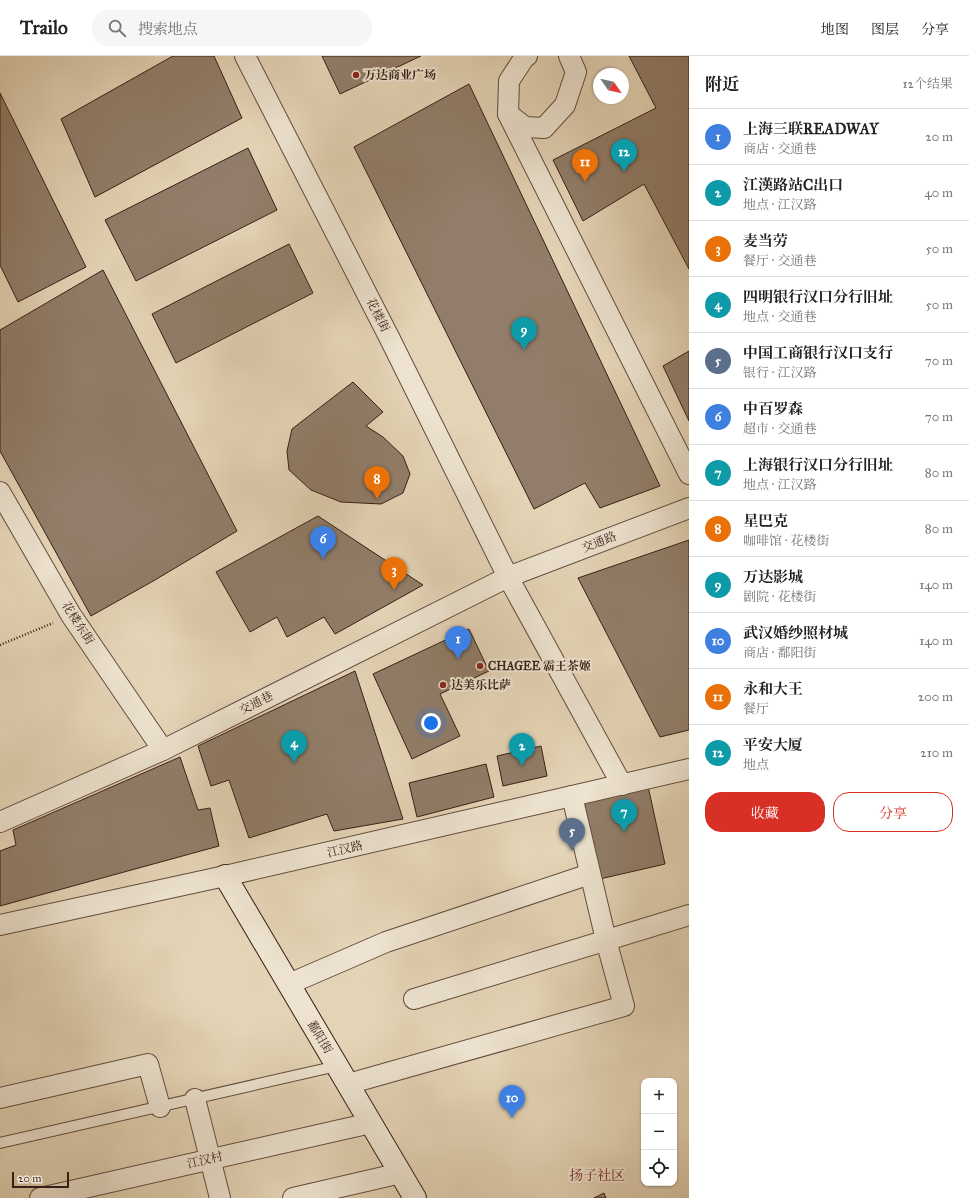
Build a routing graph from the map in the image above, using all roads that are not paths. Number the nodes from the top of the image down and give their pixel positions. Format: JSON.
{"nodes":[{"id":1,"x":245,"y":56,"type":"edge"},
{"id":2,"x":527,"y":56,"type":"edge"},
{"id":3,"x":569,"y":56,"type":"edge"},
{"id":4,"x":508,"y":114,"type":"junction"},
{"id":5,"x":689,"y":474,"type":"edge"},
{"id":6,"x":0,"y":492,"type":"edge"},
{"id":7,"x":689,"y":508,"type":"edge"},
{"id":8,"x":508,"y":577,"type":"junction"},
{"id":9,"x":163,"y":750,"type":"junction"},
{"id":10,"x":689,"y":769,"type":"edge"},
{"id":11,"x":622,"y":785,"type":"junction"},
{"id":12,"x":572,"y":796,"type":"junction"},
{"id":13,"x":0,"y":822,"type":"edge"},
{"id":14,"x":590,"y":874,"type":"junction"},
{"id":15,"x":225,"y":876,"type":"junction"},
{"id":16,"x":688,"y":917,"type":"edge"},
{"id":17,"x":0,"y":925,"type":"edge"},
{"id":18,"x":606,"y":940,"type":"junction"},
{"id":19,"x":289,"y":984,"type":"junction"},
{"id":20,"x":414,"y":999,"type":"dead end"},
{"id":21,"x":343,"y":1075,"type":"junction"},
{"id":22,"x":0,"y":1098,"type":"edge"},
{"id":23,"x":195,"y":1099,"type":"junction"},
{"id":24,"x":160,"y":1107,"type":"junction"},
{"id":25,"x":371,"y":1123,"type":"junction"},
{"id":26,"x":0,"y":1143,"type":"edge"},
{"id":27,"x":210,"y":1159,"type":"junction"},
{"id":28,"x":401,"y":1173,"type":"junction"},
{"id":29,"x":40,"y":1198,"type":"edge"},
{"id":30,"x":220,"y":1198,"type":"edge"},
{"id":31,"x":293,"y":1198,"type":"edge"},
{"id":32,"x":415,"y":1198,"type":"edge"}],
"edges":[{"from":1,"to":8,"type":"street","name":"花楼街"},
{"from":2,"to":4,"type":"street"},
{"from":3,"to":4,"type":"street"},
{"from":4,"to":5,"type":"street"},
{"from":6,"to":9,"type":"street","name":"花楼东街"},
{"from":7,"to":8,"type":"street","name":"交通路"},
{"from":8,"to":9,"type":"street","name":"交通巷"},
{"from":8,"to":11,"type":"street","name":"花楼街"},
{"from":9,"to":13,"type":"street","name":"交通巷"},
{"from":10,"to":11,"type":"street","name":"江汉路"},
{"from":11,"to":12,"type":"street","name":"江汉路"},
{"from":12,"to":14,"type":"street"},
{"from":12,"to":15,"type":"street","name":"江汉路"},
{"from":14,"to":18,"type":"street"},
{"from":14,"to":19,"type":"street"},
{"from":15,"to":17,"type":"street","name":"江汉路"},
{"from":15,"to":19,"type":"street","name":"鄱阳街"},
{"from":16,"to":18,"type":"street"},
{"from":18,"to":20,"type":"street"},
{"from":18,"to":21,"type":"street"},
{"from":19,"to":21,"type":"street","name":"鄱阳街"},
{"from":21,"to":23,"type":"lane"},
{"from":21,"to":25,"type":"street","name":"鄱阳街"},
{"from":22,"to":24,"type":"street"},
{"from":23,"to":24,"type":"lane"},
{"from":23,"to":27,"type":"street"},
{"from":24,"to":26,"type":"lane"},
{"from":25,"to":27,"type":"street","name":"江汉村"},
{"from":25,"to":28,"type":"street","name":"鄱阳街"},
{"from":27,"to":29,"type":"street","name":"江汉村"},
{"from":27,"to":30,"type":"street"},
{"from":28,"to":31,"type":"street"},
{"from":28,"to":32,"type":"street","name":"鄱阳街"}]}
